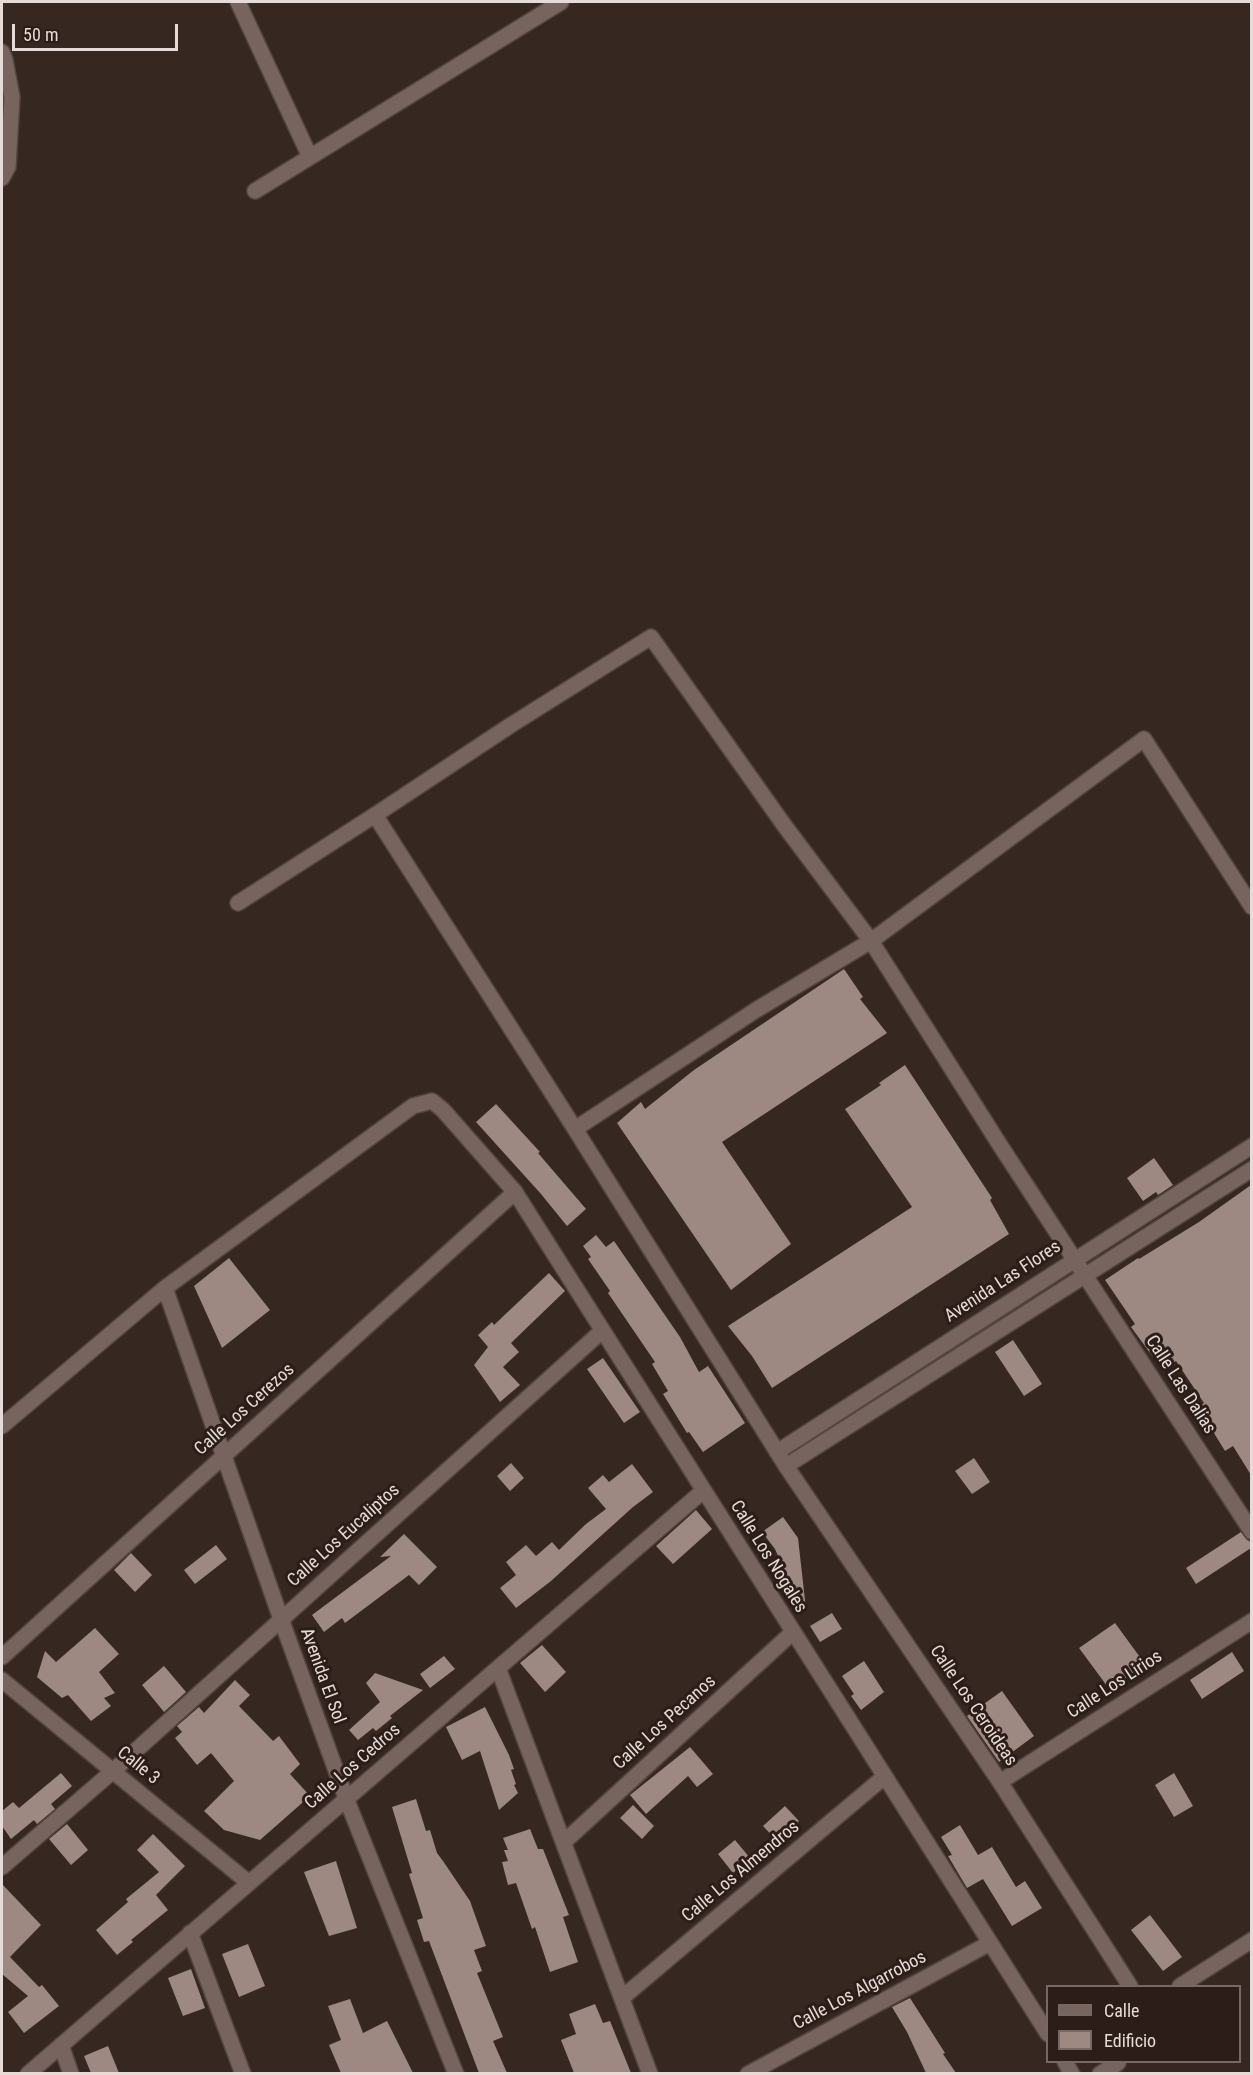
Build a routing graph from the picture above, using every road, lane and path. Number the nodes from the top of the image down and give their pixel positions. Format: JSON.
{"nodes":[{"id":1,"x":238,"y":2,"type":"edge"},
{"id":2,"x":561,"y":2,"type":"edge"},
{"id":3,"x":2,"y":52,"type":"edge"},
{"id":4,"x":310,"y":157,"type":"junction"},
{"id":5,"x":2,"y":178,"type":"edge"},
{"id":6,"x":255,"y":191,"type":"dead end"},
{"id":7,"x":375,"y":815,"type":"junction"},
{"id":8,"x":238,"y":903,"type":"dead end"},
{"id":9,"x":1251,"y":907,"type":"edge"},
{"id":10,"x":871,"y":941,"type":"junction"},
{"id":11,"x":575,"y":1130,"type":"junction"},
{"id":12,"x":1251,"y":1146,"type":"edge"},
{"id":13,"x":1251,"y":1169,"type":"edge"},
{"id":14,"x":514,"y":1192,"type":"junction"},
{"id":15,"x":1076,"y":1259,"type":"junction"},
{"id":16,"x":1085,"y":1275,"type":"junction"},
{"id":17,"x":165,"y":1288,"type":"junction"},
{"id":18,"x":602,"y":1330,"type":"junction"},
{"id":19,"x":2,"y":1426,"type":"edge"},
{"id":20,"x":777,"y":1452,"type":"junction"},
{"id":21,"x":223,"y":1455,"type":"junction"},
{"id":22,"x":786,"y":1466,"type":"junction"},
{"id":23,"x":703,"y":1491,"type":"junction"},
{"id":24,"x":1251,"y":1532,"type":"edge"},
{"id":25,"x":281,"y":1619,"type":"junction"},
{"id":26,"x":1251,"y":1621,"type":"edge"},
{"id":27,"x":793,"y":1632,"type":"junction"},
{"id":28,"x":2,"y":1657,"type":"edge"},
{"id":29,"x":498,"y":1668,"type":"junction"},
{"id":30,"x":2,"y":1680,"type":"edge"},
{"id":31,"x":113,"y":1771,"type":"junction"},
{"id":32,"x":884,"y":1777,"type":"junction"},
{"id":33,"x":1000,"y":1782,"type":"junction"},
{"id":34,"x":346,"y":1798,"type":"junction"},
{"id":35,"x":564,"y":1842,"type":"junction"},
{"id":36,"x":2,"y":1868,"type":"edge"},
{"id":37,"x":249,"y":1883,"type":"junction"},
{"id":38,"x":190,"y":1933,"type":"junction"},
{"id":39,"x":1251,"y":1940,"type":"edge"},
{"id":40,"x":990,"y":1943,"type":"junction"},
{"id":41,"x":1129,"y":1985,"type":"edge"},
{"id":42,"x":1182,"y":1985,"type":"edge"},
{"id":43,"x":623,"y":1997,"type":"junction"},
{"id":44,"x":1046,"y":2032,"type":"edge"},
{"id":45,"x":61,"y":2044,"type":"junction"},
{"id":46,"x":1118,"y":2063,"type":"dead end"},
{"id":47,"x":28,"y":2073,"type":"edge"},
{"id":48,"x":71,"y":2073,"type":"edge"},
{"id":49,"x":243,"y":2073,"type":"edge"},
{"id":50,"x":456,"y":2073,"type":"edge"},
{"id":51,"x":650,"y":2073,"type":"edge"},
{"id":52,"x":749,"y":2073,"type":"edge"},
{"id":53,"x":1100,"y":2073,"type":"edge"}],
"edges":[{"from":1,"to":4,"type":"street"},
{"from":2,"to":4,"type":"street"},
{"from":3,"to":5,"type":"street"},
{"from":4,"to":6,"type":"street"},
{"from":7,"to":8,"type":"street"},
{"from":7,"to":10,"type":"street","name":"Calle Las Dalias"},
{"from":7,"to":11,"type":"street","name":"Calle Los Ceroideas"},
{"from":9,"to":10,"type":"street"},
{"from":10,"to":11,"type":"street"},
{"from":10,"to":15,"type":"street","name":"Calle Las Dalias"},
{"from":11,"to":20,"type":"street","name":"Calle Los Ceroideas"},
{"from":12,"to":15,"type":"street","name":"Avenida Las Flores"},
{"from":13,"to":16,"type":"street","name":"Avenida Las Flores"},
{"from":14,"to":17,"type":"street","name":"Calle Los Nogales"},
{"from":14,"to":18,"type":"street","name":"Calle Los Nogales"},
{"from":14,"to":21,"type":"street","name":"Calle Los Cerezos"},
{"from":15,"to":16,"type":"street","name":"Calle Las Dalias"},
{"from":15,"to":20,"type":"street","name":"Avenida Las Flores"},
{"from":16,"to":22,"type":"street","name":"Avenida Las Flores"},
{"from":16,"to":24,"type":"street","name":"Calle Las Dalias"},
{"from":17,"to":19,"type":"street"},
{"from":17,"to":21,"type":"street","name":"Avenida El Sol"},
{"from":18,"to":23,"type":"street","name":"Calle Los Nogales"},
{"from":18,"to":25,"type":"street","name":"Calle Los Eucaliptos"},
{"from":20,"to":22,"type":"street","name":"Calle Los Ceroideas"},
{"from":21,"to":25,"type":"street","name":"Avenida El Sol"},
{"from":21,"to":28,"type":"street","name":"Calle Los Cerezos"},
{"from":22,"to":33,"type":"street","name":"Calle Los Ceroideas"},
{"from":23,"to":27,"type":"street","name":"Calle Los Nogales"},
{"from":23,"to":29,"type":"street","name":"Calle Los Cedros"},
{"from":25,"to":31,"type":"street","name":"Calle Los Eucaliptos"},
{"from":25,"to":34,"type":"street","name":"Avenida El Sol"},
{"from":26,"to":33,"type":"street","name":"Calle Los Lirios"},
{"from":27,"to":32,"type":"street","name":"Calle Los Nogales"},
{"from":27,"to":35,"type":"street","name":"Calle Los Pecanos"},
{"from":29,"to":34,"type":"street","name":"Calle Los Cedros"},
{"from":29,"to":35,"type":"street"},
{"from":30,"to":31,"type":"street","name":"Calle 3"},
{"from":31,"to":36,"type":"street","name":"Calle Los Eucaliptos"},
{"from":31,"to":37,"type":"street","name":"Calle 3"},
{"from":32,"to":40,"type":"street","name":"Calle Los Nogales"},
{"from":32,"to":43,"type":"street","name":"Calle Los Almendros"},
{"from":33,"to":41,"type":"street","name":"Calle Los Ceroideas"},
{"from":34,"to":37,"type":"street","name":"Calle Los Cedros"},
{"from":34,"to":50,"type":"street","name":"Avenida El Sol"},
{"from":35,"to":43,"type":"street"},
{"from":37,"to":38,"type":"street","name":"Calle Los Cedros"},
{"from":38,"to":45,"type":"street","name":"Calle Los Cedros"},
{"from":38,"to":49,"type":"street"},
{"from":39,"to":42,"type":"street"},
{"from":40,"to":44,"type":"street","name":"Calle Los Nogales"},
{"from":40,"to":52,"type":"street","name":"Calle Los Algarrobos"},
{"from":43,"to":51,"type":"street"},
{"from":45,"to":47,"type":"street","name":"Calle Los Cedros"},
{"from":45,"to":48,"type":"street"},
{"from":46,"to":53,"type":"street"}]}
